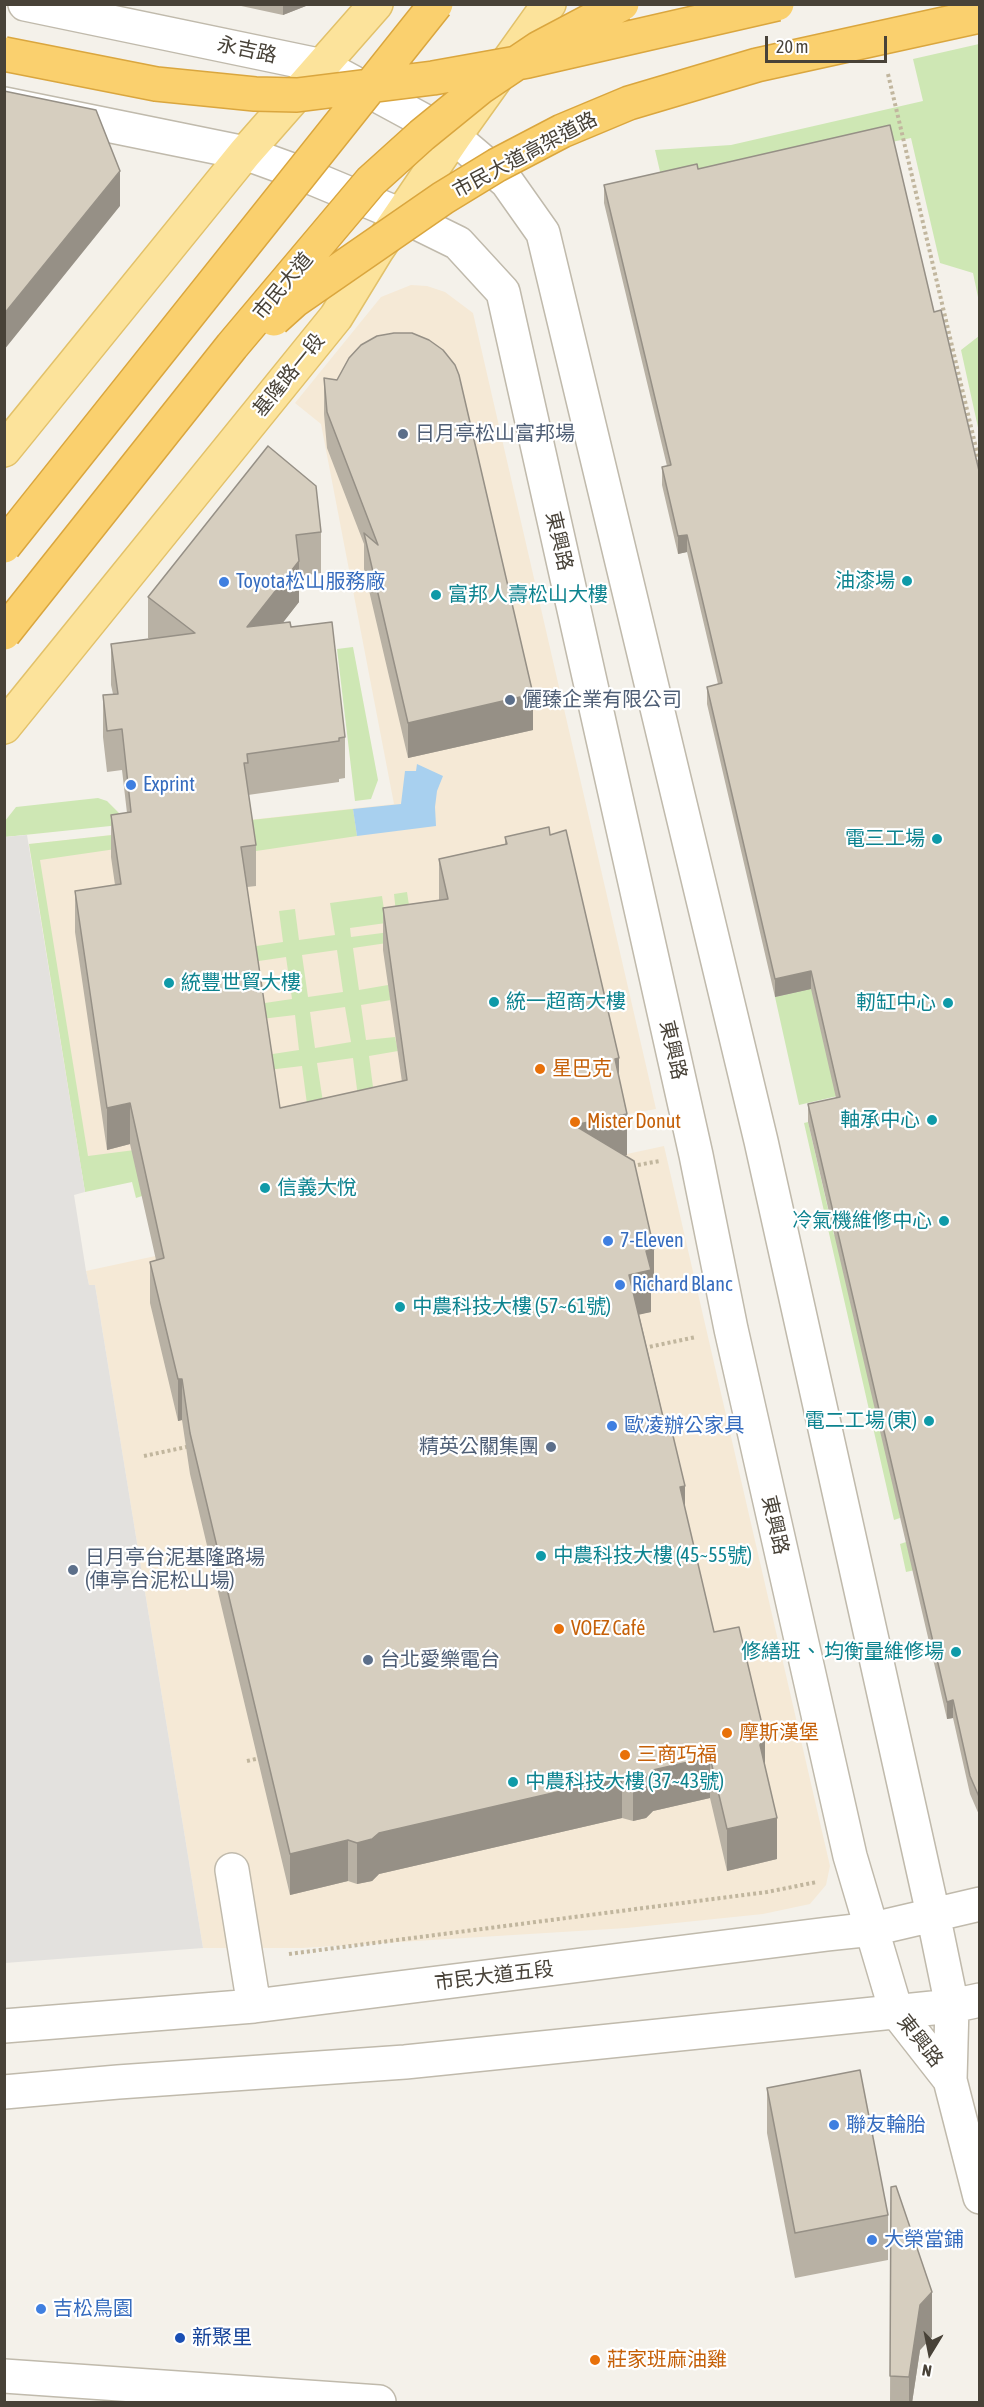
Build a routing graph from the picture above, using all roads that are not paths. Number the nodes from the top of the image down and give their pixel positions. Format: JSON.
{"nodes":[{"id":1,"x":25,"y":4,"type":"edge"},
{"id":2,"x":376,"y":4,"type":"edge"},
{"id":3,"x":436,"y":4,"type":"edge"},
{"id":4,"x":442,"y":4,"type":"edge"},
{"id":5,"x":549,"y":4,"type":"edge"},
{"id":6,"x":622,"y":4,"type":"edge"},
{"id":7,"x":777,"y":4,"type":"edge"},
{"id":8,"x":980,"y":16,"type":"edge"},
{"id":9,"x":4,"y":54,"type":"edge"},
{"id":10,"x":323,"y":66,"type":"junction"},
{"id":11,"x":364,"y":89,"type":"junction"},
{"id":12,"x":4,"y":104,"type":"edge"},
{"id":13,"x":454,"y":137,"type":"junction"},
{"id":14,"x":245,"y":153,"type":"junction"},
{"id":15,"x":401,"y":215,"type":"junction"},
{"id":16,"x":224,"y":365,"type":"dead end"},
{"id":17,"x":4,"y":450,"type":"edge"},
{"id":18,"x":4,"y":546,"type":"edge"},
{"id":19,"x":4,"y":633,"type":"edge"},
{"id":20,"x":4,"y":727,"type":"edge"},
{"id":21,"x":232,"y":1870,"type":"dead end"},
{"id":22,"x":980,"y":1904,"type":"edge"},
{"id":23,"x":933,"y":1914,"type":"junction"},
{"id":24,"x":873,"y":1929,"type":"junction"},
{"id":25,"x":966,"y":2003,"type":"edge"},
{"id":26,"x":254,"y":2006,"type":"junction"},
{"id":27,"x":896,"y":2012,"type":"junction"},
{"id":28,"x":4,"y":2026,"type":"edge"},
{"id":29,"x":950,"y":2080,"type":"junction"},
{"id":30,"x":4,"y":2092,"type":"edge"},
{"id":31,"x":980,"y":2197,"type":"edge"},
{"id":32,"x":4,"y":2376,"type":"edge"},
{"id":33,"x":379,"y":2403,"type":"edge"}],
"edges":[{"from":1,"to":10,"type":"street","name":"永吉路"},
{"from":2,"to":10,"type":"main road"},
{"from":3,"to":18,"type":"highway","bridge":true},
{"from":4,"to":11,"type":"main road"},
{"from":5,"to":13,"type":"main road","name":"基隆路一段"},
{"from":6,"to":19,"type":"highway","name":"市民大道","bridge":true},
{"from":7,"to":9,"type":"highway","bridge":true},
{"from":8,"to":16,"type":"highway","name":"市民大道高架道路","bridge":true},
{"from":10,"to":11,"type":"street","name":"永吉路"},
{"from":10,"to":14,"type":"main road"},
{"from":11,"to":13,"type":"street","name":"永吉路"},
{"from":12,"to":14,"type":"street"},
{"from":13,"to":15,"type":"main road","name":"基隆路一段"},
{"from":13,"to":23,"type":"street","name":"東興路"},
{"from":14,"to":15,"type":"street","name":"東興路"},
{"from":14,"to":17,"type":"main road"},
{"from":15,"to":20,"type":"main road","name":"基隆路一段"},
{"from":15,"to":24,"type":"street","name":"東興路"},
{"from":21,"to":26,"type":"street"},
{"from":22,"to":23,"type":"street","name":"市民大道五段"},
{"from":23,"to":24,"type":"street","name":"市民大道五段"},
{"from":23,"to":25,"type":"street","name":"東興路"},
{"from":24,"to":26,"type":"street","name":"市民大道五段"},
{"from":24,"to":27,"type":"street","name":"東興路"},
{"from":25,"to":27,"type":"street"},
{"from":25,"to":29,"type":"street","name":"東興路"},
{"from":26,"to":28,"type":"street","name":"市民大道五段"},
{"from":27,"to":29,"type":"street","name":"東興路"},
{"from":27,"to":30,"type":"street"},
{"from":29,"to":31,"type":"street","name":"東興路"},
{"from":32,"to":33,"type":"street"}]}
